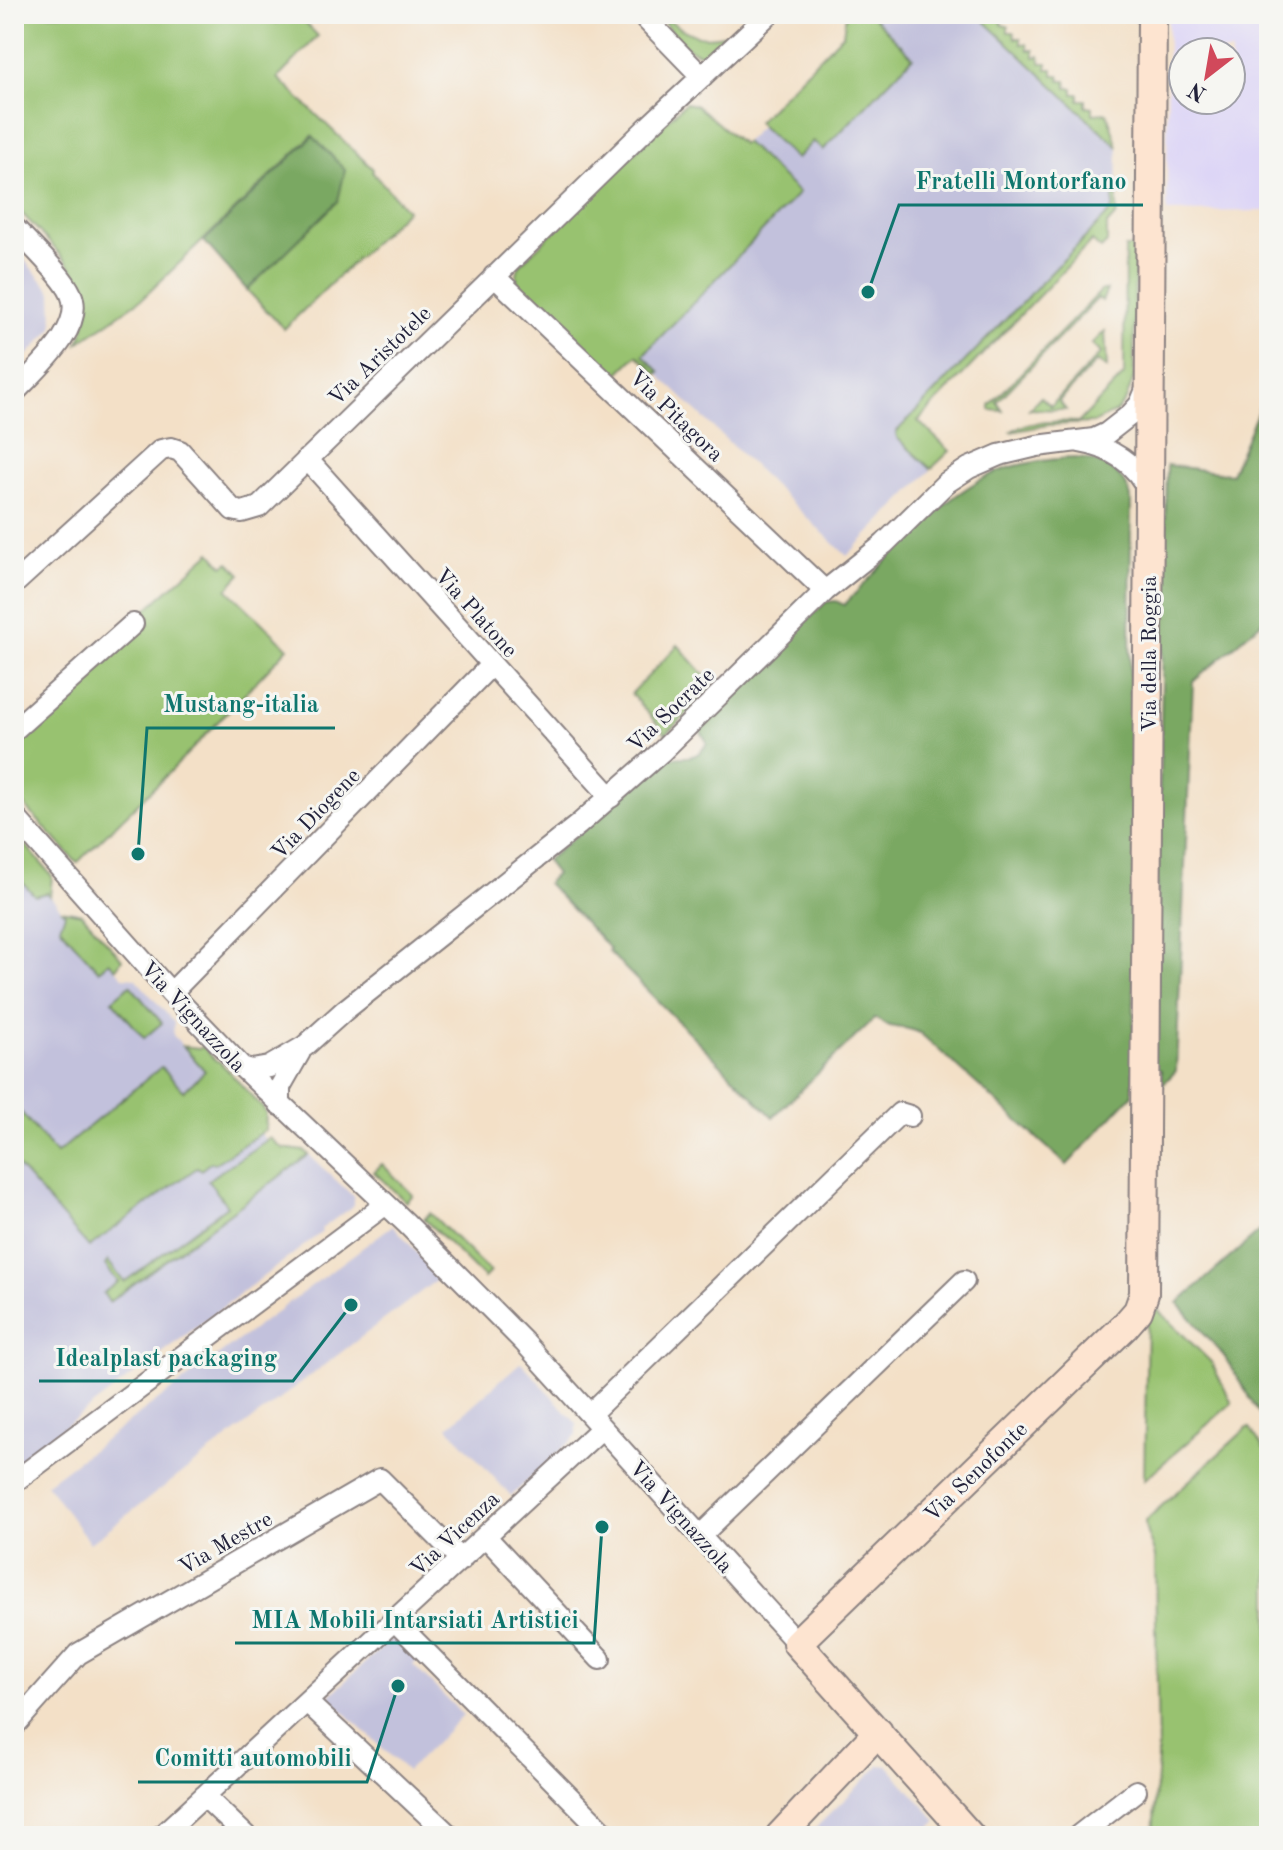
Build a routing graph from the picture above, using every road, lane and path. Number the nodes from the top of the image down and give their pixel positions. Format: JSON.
{"nodes":[{"id":1,"x":641,"y":14,"type":"edge"},
{"id":2,"x":769,"y":14,"type":"edge"},
{"id":3,"x":1152,"y":14,"type":"edge"},
{"id":4,"x":702,"y":77,"type":"junction"},
{"id":5,"x":14,"y":227,"type":"edge"},
{"id":6,"x":494,"y":276,"type":"junction"},
{"id":7,"x":1149,"y":382,"type":"junction"},
{"id":8,"x":14,"y":393,"type":"edge"},
{"id":9,"x":1119,"y":424,"type":"junction"},
{"id":10,"x":1079,"y":442,"type":"junction"},
{"id":11,"x":1142,"y":450,"type":"junction"},
{"id":12,"x":307,"y":459,"type":"junction"},
{"id":13,"x":14,"y":584,"type":"edge"},
{"id":14,"x":825,"y":591,"type":"junction"},
{"id":15,"x":133,"y":624,"type":"dead end"},
{"id":16,"x":491,"y":665,"type":"junction"},
{"id":17,"x":14,"y":730,"type":"edge"},
{"id":18,"x":611,"y":797,"type":"junction"},
{"id":19,"x":14,"y":816,"type":"edge"},
{"id":20,"x":171,"y":993,"type":"junction"},
{"id":21,"x":305,"y":1046,"type":"junction"},
{"id":22,"x":242,"y":1067,"type":"junction"},
{"id":23,"x":280,"y":1105,"type":"junction"},
{"id":24,"x":910,"y":1116,"type":"dead end"},
{"id":25,"x":386,"y":1204,"type":"junction"},
{"id":26,"x":964,"y":1281,"type":"dead end"},
{"id":27,"x":1144,"y":1294,"type":"joint"},
{"id":28,"x":596,"y":1421,"type":"junction"},
{"id":29,"x":14,"y":1482,"type":"edge"},
{"id":30,"x":700,"y":1536,"type":"junction"},
{"id":31,"x":486,"y":1537,"type":"junction"},
{"id":32,"x":461,"y":1560,"type":"junction"},
{"id":33,"x":395,"y":1621,"type":"junction"},
{"id":34,"x":797,"y":1643,"type":"junction"},
{"id":35,"x":600,"y":1659,"type":"dead end"},
{"id":36,"x":307,"y":1702,"type":"junction"},
{"id":37,"x":14,"y":1726,"type":"edge"},
{"id":38,"x":878,"y":1732,"type":"junction"},
{"id":39,"x":1136,"y":1791,"type":"dead end"},
{"id":40,"x":204,"y":1796,"type":"junction"},
{"id":41,"x":161,"y":1836,"type":"edge"},
{"id":42,"x":246,"y":1836,"type":"edge"},
{"id":43,"x":450,"y":1836,"type":"edge"},
{"id":44,"x":608,"y":1836,"type":"edge"},
{"id":45,"x":780,"y":1836,"type":"edge"},
{"id":46,"x":970,"y":1836,"type":"edge"},
{"id":47,"x":1078,"y":1836,"type":"edge"}],
"edges":[{"from":1,"to":4,"type":"street"},
{"from":2,"to":4,"type":"street","name":"Via Aristotele"},
{"from":3,"to":7,"type":"street","name":"Via della Roggia"},
{"from":4,"to":6,"type":"street","name":"Via Aristotele"},
{"from":5,"to":8,"type":"street"},
{"from":6,"to":12,"type":"street","name":"Via Aristotele"},
{"from":6,"to":14,"type":"street","name":"Via Pitagora"},
{"from":7,"to":9,"type":"street","name":"Via Socrate"},
{"from":7,"to":11,"type":"street","name":"Via della Roggia"},
{"from":9,"to":10,"type":"street","name":"Via Socrate"},
{"from":9,"to":11,"type":"street"},
{"from":10,"to":11,"type":"street","name":"Via Socrate"},
{"from":10,"to":14,"type":"street","name":"Via Socrate"},
{"from":11,"to":27,"type":"street","name":"Via della Roggia"},
{"from":12,"to":13,"type":"street","name":"Via Aristotele"},
{"from":12,"to":16,"type":"street","name":"Via Platone"},
{"from":14,"to":18,"type":"street","name":"Via Socrate"},
{"from":15,"to":17,"type":"street"},
{"from":16,"to":18,"type":"street","name":"Via Platone"},
{"from":16,"to":20,"type":"street","name":"Via Diogene"},
{"from":18,"to":21,"type":"street","name":"Via Socrate"},
{"from":19,"to":20,"type":"street","name":"Via Vignazzola"},
{"from":20,"to":22,"type":"street","name":"Via Vignazzola"},
{"from":21,"to":22,"type":"street","name":"Via Socrate"},
{"from":21,"to":23,"type":"street","name":"Via Socrate"},
{"from":22,"to":23,"type":"street","name":"Via Vignazzola"},
{"from":23,"to":25,"type":"street","name":"Via Vignazzola"},
{"from":24,"to":28,"type":"street","name":"Via Vicenza"},
{"from":25,"to":28,"type":"street","name":"Via Vignazzola"},
{"from":25,"to":29,"type":"street"},
{"from":26,"to":30,"type":"street"},
{"from":27,"to":34,"type":"street","name":"Via Senofonte"},
{"from":28,"to":30,"type":"street","name":"Via Vignazzola"},
{"from":28,"to":31,"type":"street","name":"Via Vicenza"},
{"from":30,"to":34,"type":"street","name":"Via Vignazzola"},
{"from":31,"to":32,"type":"street","name":"Via Vicenza"},
{"from":31,"to":35,"type":"street"},
{"from":32,"to":33,"type":"street","name":"Via Vicenza"},
{"from":32,"to":37,"type":"street","name":"Via Mestre"},
{"from":33,"to":36,"type":"street","name":"Via Vicenza"},
{"from":33,"to":44,"type":"street"},
{"from":34,"to":38,"type":"street","name":"Via Vignazzola"},
{"from":36,"to":40,"type":"street","name":"Via Vicenza"},
{"from":36,"to":43,"type":"street"},
{"from":38,"to":45,"type":"street"},
{"from":38,"to":46,"type":"street","name":"Via Vignazzola"},
{"from":39,"to":47,"type":"street"},
{"from":40,"to":41,"type":"street","name":"Via Vicenza"},
{"from":40,"to":42,"type":"street"}]}
